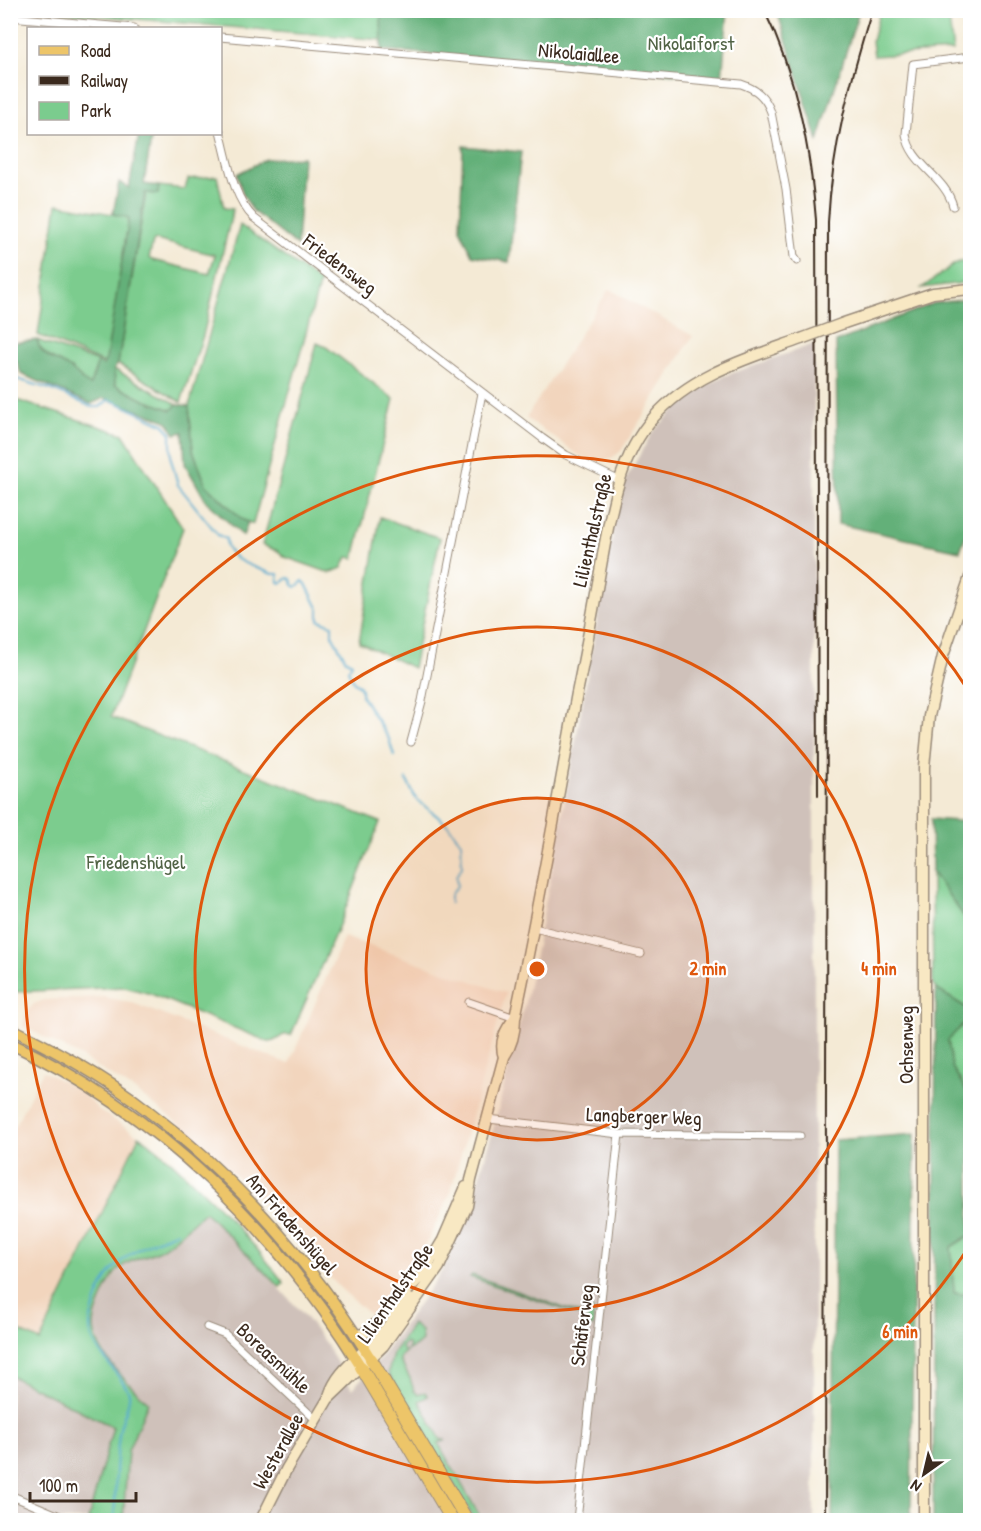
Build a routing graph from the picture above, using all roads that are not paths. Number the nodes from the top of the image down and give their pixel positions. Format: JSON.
{"nodes":[{"id":1,"x":10,"y":16,"type":"edge"},
{"id":2,"x":124,"y":27,"type":"edge"},
{"id":3,"x":222,"y":37,"type":"edge"},
{"id":4,"x":970,"y":57,"type":"edge"},
{"id":5,"x":221,"y":135,"type":"edge"},
{"id":6,"x":953,"y":206,"type":"dead end"},
{"id":7,"x":797,"y":261,"type":"dead end"},
{"id":8,"x":970,"y":289,"type":"edge"},
{"id":9,"x":482,"y":393,"type":"junction"},
{"id":10,"x":620,"y":481,"type":"junction"},
{"id":11,"x":970,"y":577,"type":"edge"},
{"id":12,"x":411,"y":742,"type":"dead end"},
{"id":13,"x":534,"y":928,"type":"junction"},
{"id":14,"x":641,"y":954,"type":"dead end"},
{"id":15,"x":469,"y":1002,"type":"dead end"},
{"id":16,"x":515,"y":1018,"type":"junction"},
{"id":17,"x":10,"y":1028,"type":"edge"},
{"id":18,"x":10,"y":1043,"type":"edge"},
{"id":19,"x":488,"y":1119,"type":"junction"},
{"id":20,"x":620,"y":1134,"type":"junction"},
{"id":21,"x":800,"y":1136,"type":"dead end"},
{"id":22,"x":471,"y":1180,"type":"junction"},
{"id":23,"x":422,"y":1275,"type":"junction"},
{"id":24,"x":207,"y":1328,"type":"dead end"},
{"id":25,"x":356,"y":1335,"type":"junction"},
{"id":26,"x":369,"y":1354,"type":"junction"},
{"id":27,"x":358,"y":1363,"type":"junction"},
{"id":28,"x":315,"y":1419,"type":"junction"},
{"id":29,"x":10,"y":1495,"type":"edge"},
{"id":30,"x":69,"y":1521,"type":"edge"},
{"id":31,"x":261,"y":1521,"type":"edge"},
{"id":32,"x":452,"y":1521,"type":"edge"},
{"id":33,"x":467,"y":1521,"type":"edge"},
{"id":34,"x":577,"y":1521,"type":"edge"},
{"id":35,"x":924,"y":1521,"type":"edge"}],
"edges":[{"from":1,"to":2,"type":"street"},
{"from":3,"to":7,"type":"street","name":"Nikolaiallee"},
{"from":4,"to":6,"type":"street"},
{"from":5,"to":9,"type":"street","name":"Friedensweg"},
{"from":8,"to":10,"type":"street","name":"Lilienthalstraße","bridge":true},
{"from":9,"to":10,"type":"street","name":"Friedensweg"},
{"from":9,"to":12,"type":"street"},
{"from":10,"to":13,"type":"street","name":"Lilienthalstraße"},
{"from":11,"to":35,"type":"street","name":"Ochsenweg"},
{"from":13,"to":14,"type":"street"},
{"from":13,"to":16,"type":"street","name":"Lilienthalstraße"},
{"from":15,"to":16,"type":"street"},
{"from":16,"to":19,"type":"street","name":"Lilienthalstraße"},
{"from":17,"to":25,"type":"main road","name":"Am Friedenshügel"},
{"from":18,"to":27,"type":"main road","name":"Am Friedenshügel"},
{"from":19,"to":20,"type":"street","name":"Langberger Weg"},
{"from":19,"to":22,"type":"street","name":"Lilienthalstraße"},
{"from":20,"to":21,"type":"street","name":"Langberger Weg"},
{"from":20,"to":34,"type":"street","name":"Schäferweg"},
{"from":22,"to":23,"type":"street","name":"Lilienthalstraße"},
{"from":22,"to":26,"type":"street","name":"Lilienthalstraße"},
{"from":23,"to":25,"type":"street","name":"Lilienthalstraße"},
{"from":23,"to":26,"type":"street","name":"Lilienthalstraße"},
{"from":24,"to":28,"type":"street","name":"Boreasmühle"},
{"from":25,"to":26,"type":"main road","name":"Am Friedenshügel"},
{"from":26,"to":27,"type":"street","name":"Westerallee"},
{"from":26,"to":33,"type":"highway","name":"Am Friedenshügel"},
{"from":27,"to":28,"type":"street","name":"Westerallee"},
{"from":27,"to":32,"type":"highway","name":"Am Friedenshügel"},
{"from":28,"to":31,"type":"street","name":"Westerallee"},
{"from":29,"to":30,"type":"street"}]}
